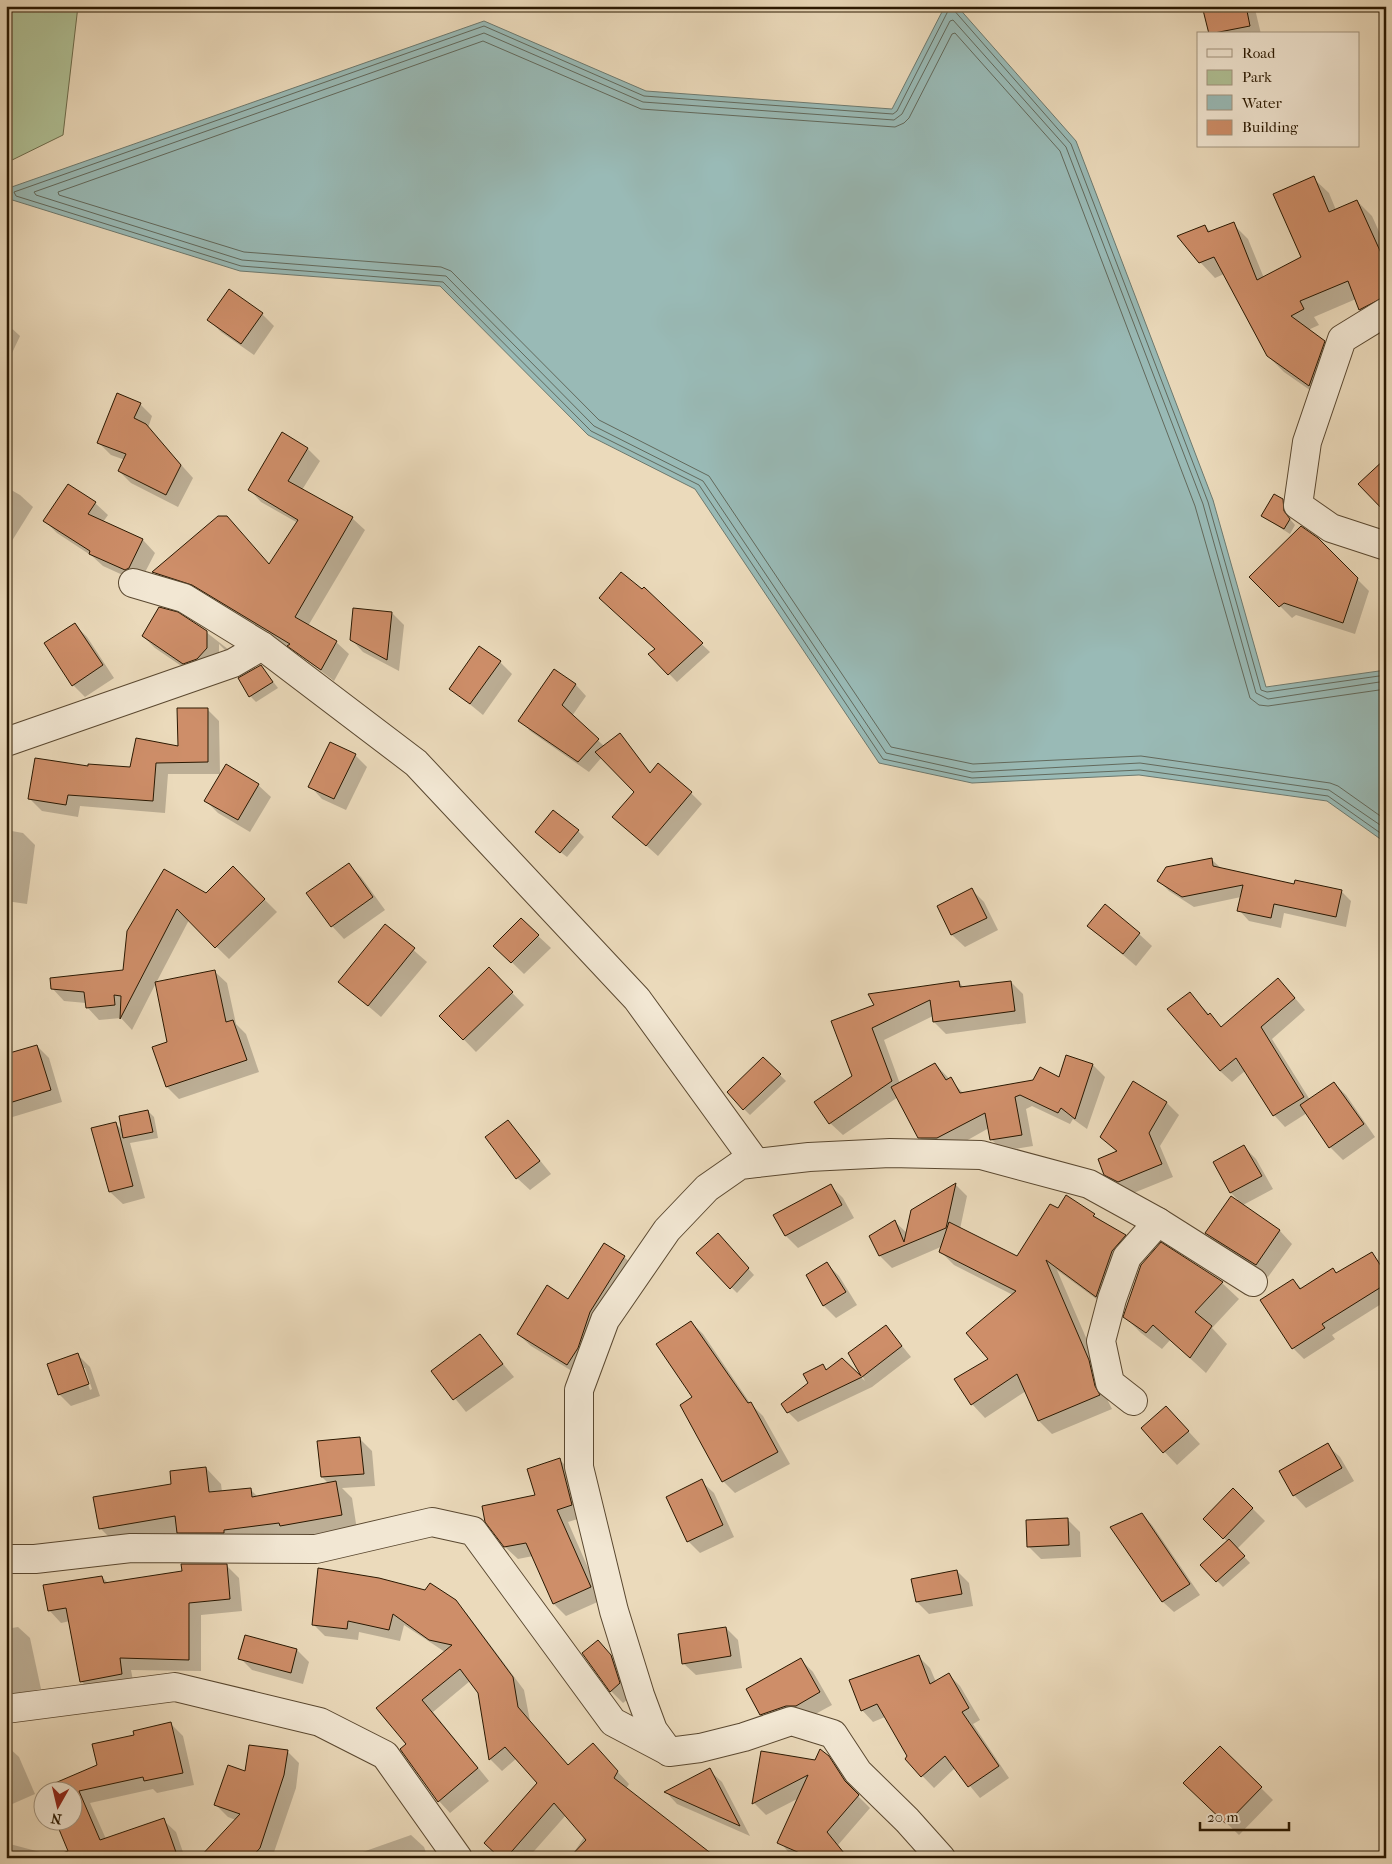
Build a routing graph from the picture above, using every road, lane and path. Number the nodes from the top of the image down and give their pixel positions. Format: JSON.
{"nodes":[{"id":1,"x":1386,"y":312,"type":"edge"},
{"id":2,"x":1386,"y":546,"type":"edge"},
{"id":3,"x":133,"y":583,"type":"dead end"},
{"id":4,"x":262,"y":646,"type":"junction"},
{"id":5,"x":6,"y":742,"type":"edge"},
{"id":6,"x":756,"y":1163,"type":"junction"},
{"id":7,"x":1158,"y":1222,"type":"junction"},
{"id":8,"x":1253,"y":1282,"type":"dead end"},
{"id":9,"x":1133,"y":1400,"type":"dead end"},
{"id":10,"x":6,"y":1560,"type":"edge"},
{"id":11,"x":6,"y":1709,"type":"edge"},
{"id":12,"x":669,"y":1752,"type":"junction"},
{"id":13,"x":458,"y":1858,"type":"edge"},
{"id":14,"x":941,"y":1858,"type":"edge"}],
"edges":[{"from":1,"to":2,"type":"street"},
{"from":3,"to":4,"type":"street"},
{"from":4,"to":5,"type":"street"},
{"from":4,"to":6,"type":"street"},
{"from":6,"to":7,"type":"street"},
{"from":6,"to":12,"type":"street"},
{"from":7,"to":8,"type":"street"},
{"from":7,"to":9,"type":"street"},
{"from":10,"to":12,"type":"street"},
{"from":11,"to":13,"type":"street"},
{"from":12,"to":14,"type":"street"}]}
